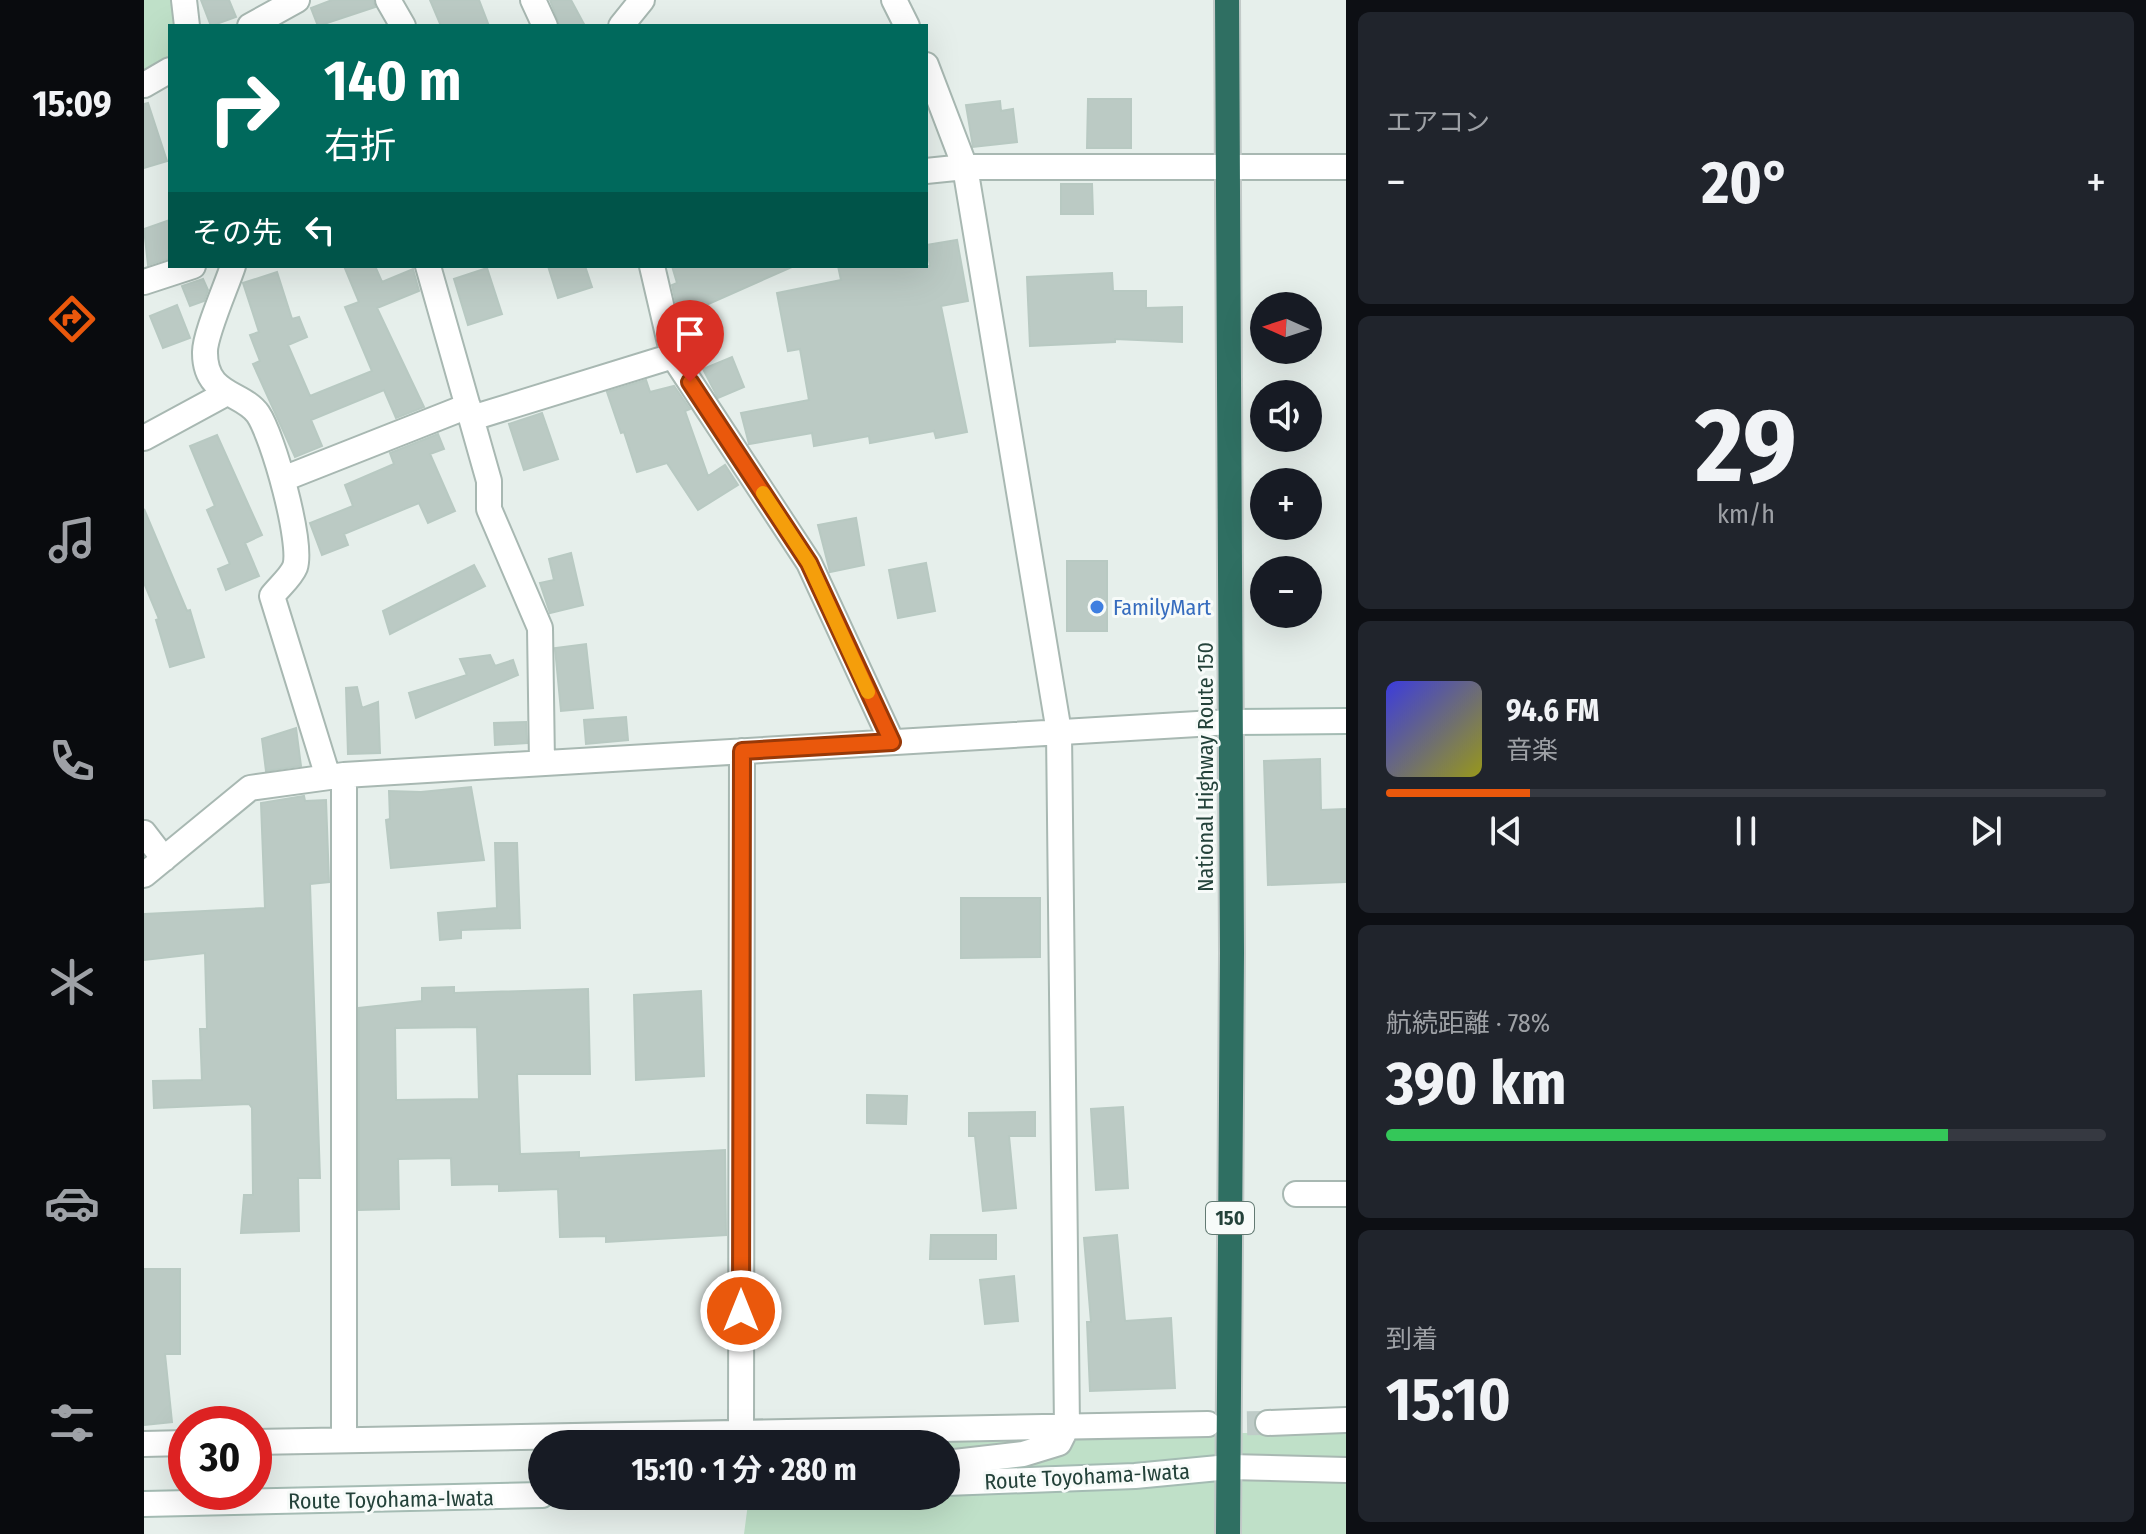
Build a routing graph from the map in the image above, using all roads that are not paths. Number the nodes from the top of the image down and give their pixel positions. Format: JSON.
{"nodes":[{"id":1,"x":184,"y":0,"type":"edge"},
{"id":2,"x":297,"y":0,"type":"edge"},
{"id":3,"x":388,"y":0,"type":"edge"},
{"id":4,"x":533,"y":0,"type":"edge"},
{"id":5,"x":642,"y":0,"type":"edge"},
{"id":6,"x":894,"y":0,"type":"edge"},
{"id":7,"x":1227,"y":0,"type":"edge"},
{"id":8,"x":187,"y":24,"type":"edge"},
{"id":9,"x":254,"y":24,"type":"edge"},
{"id":10,"x":402,"y":24,"type":"edge"},
{"id":11,"x":544,"y":24,"type":"edge"},
{"id":12,"x":623,"y":24,"type":"edge"},
{"id":13,"x":906,"y":24,"type":"edge"},
{"id":14,"x":928,"y":70,"type":"edge"},
{"id":15,"x":168,"y":71,"type":"edge"},
{"id":16,"x":144,"y":85,"type":"edge"},
{"id":17,"x":965,"y":167,"type":"junction"},
{"id":18,"x":1228,"y":167,"type":"junction"},
{"id":19,"x":1346,"y":167,"type":"edge"},
{"id":20,"x":928,"y":171,"type":"edge"},
{"id":21,"x":187,"y":268,"type":"edge"},
{"id":22,"x":232,"y":268,"type":"edge"},
{"id":23,"x":429,"y":268,"type":"edge"},
{"id":24,"x":652,"y":268,"type":"edge"},
{"id":25,"x":144,"y":282,"type":"edge"},
{"id":26,"x":673,"y":356,"type":"junction"},
{"id":27,"x":225,"y":394,"type":"junction"},
{"id":28,"x":470,"y":412,"type":"junction"},
{"id":29,"x":144,"y":438,"type":"edge"},
{"id":30,"x":283,"y":479,"type":"junction"},
{"id":31,"x":1346,"y":721,"type":"edge"},
{"id":32,"x":1231,"y":722,"type":"junction"},
{"id":33,"x":1059,"y":732,"type":"junction"},
{"id":34,"x":892,"y":742,"type":"junction"},
{"id":35,"x":742,"y":751,"type":"junction"},
{"id":36,"x":542,"y":763,"type":"junction"},
{"id":37,"x":336,"y":776,"type":"junction"},
{"id":38,"x":144,"y":833,"type":"edge"},
{"id":39,"x":164,"y":859,"type":"junction"},
{"id":40,"x":144,"y":875,"type":"edge"},
{"id":41,"x":1296,"y":1194,"type":"dead end"},
{"id":42,"x":1346,"y":1194,"type":"edge"},
{"id":43,"x":1346,"y":1420,"type":"edge"},
{"id":44,"x":1268,"y":1423,"type":"tunnel mouth"},
{"id":45,"x":1208,"y":1424,"type":"tunnel mouth"},
{"id":46,"x":1067,"y":1427,"type":"junction"},
{"id":47,"x":741,"y":1430,"type":"edge"},
{"id":48,"x":871,"y":1430,"type":"edge"},
{"id":49,"x":528,"y":1436,"type":"edge"},
{"id":50,"x":344,"y":1440,"type":"junction"},
{"id":51,"x":272,"y":1442,"type":"edge"},
{"id":52,"x":168,"y":1443,"type":"edge"},
{"id":53,"x":144,"y":1444,"type":"edge"},
{"id":54,"x":960,"y":1461,"type":"edge"},
{"id":55,"x":1346,"y":1470,"type":"edge"},
{"id":56,"x":1228,"y":1475,"type":"junction"},
{"id":57,"x":960,"y":1482,"type":"edge"},
{"id":58,"x":528,"y":1495,"type":"edge"},
{"id":59,"x":144,"y":1504,"type":"edge"},
{"id":60,"x":1228,"y":1534,"type":"edge"}],
"edges":[{"from":1,"to":8,"type":"street"},
{"from":2,"to":9,"type":"street"},
{"from":3,"to":10,"type":"street"},
{"from":4,"to":11,"type":"street"},
{"from":5,"to":12,"type":"street"},
{"from":6,"to":13,"type":"street"},
{"from":7,"to":18,"type":"highway","name":"National Highway Route 150","number":"150"},
{"from":14,"to":17,"type":"street"},
{"from":15,"to":16,"type":"street"},
{"from":17,"to":18,"type":"street"},
{"from":17,"to":20,"type":"street"},
{"from":17,"to":33,"type":"street"},
{"from":18,"to":19,"type":"street"},
{"from":18,"to":32,"type":"highway","name":"National Highway Route 150","number":"150"},
{"from":21,"to":25,"type":"street"},
{"from":22,"to":27,"type":"street"},
{"from":23,"to":28,"type":"street"},
{"from":24,"to":26,"type":"street"},
{"from":26,"to":28,"type":"street"},
{"from":26,"to":34,"type":"street"},
{"from":27,"to":29,"type":"street"},
{"from":27,"to":30,"type":"street"},
{"from":28,"to":30,"type":"street"},
{"from":28,"to":36,"type":"street"},
{"from":30,"to":37,"type":"street"},
{"from":31,"to":32,"type":"street"},
{"from":32,"to":33,"type":"street"},
{"from":32,"to":56,"type":"highway","name":"National Highway Route 150","number":"150"},
{"from":33,"to":34,"type":"street"},
{"from":33,"to":46,"type":"street"},
{"from":34,"to":35,"type":"street"},
{"from":35,"to":36,"type":"street"},
{"from":35,"to":47,"type":"street"},
{"from":36,"to":37,"type":"street"},
{"from":37,"to":39,"type":"street"},
{"from":37,"to":50,"type":"street"},
{"from":38,"to":39,"type":"street"},
{"from":39,"to":40,"type":"street"},
{"from":41,"to":42,"type":"street"},
{"from":43,"to":44,"type":"street"},
{"from":45,"to":46,"type":"street"},
{"from":46,"to":48,"type":"street"},
{"from":46,"to":54,"type":"street"},
{"from":49,"to":50,"type":"street"},
{"from":50,"to":51,"type":"street"},
{"from":52,"to":53,"type":"street"},
{"from":55,"to":56,"type":"street","name":"Route Toyohama-Iwata"},
{"from":56,"to":57,"type":"street","name":"Route Toyohama-Iwata"},
{"from":56,"to":60,"type":"highway","name":"National Highway Route 150","number":"150"},
{"from":58,"to":59,"type":"street","name":"Route Toyohama-Iwata"}]}
